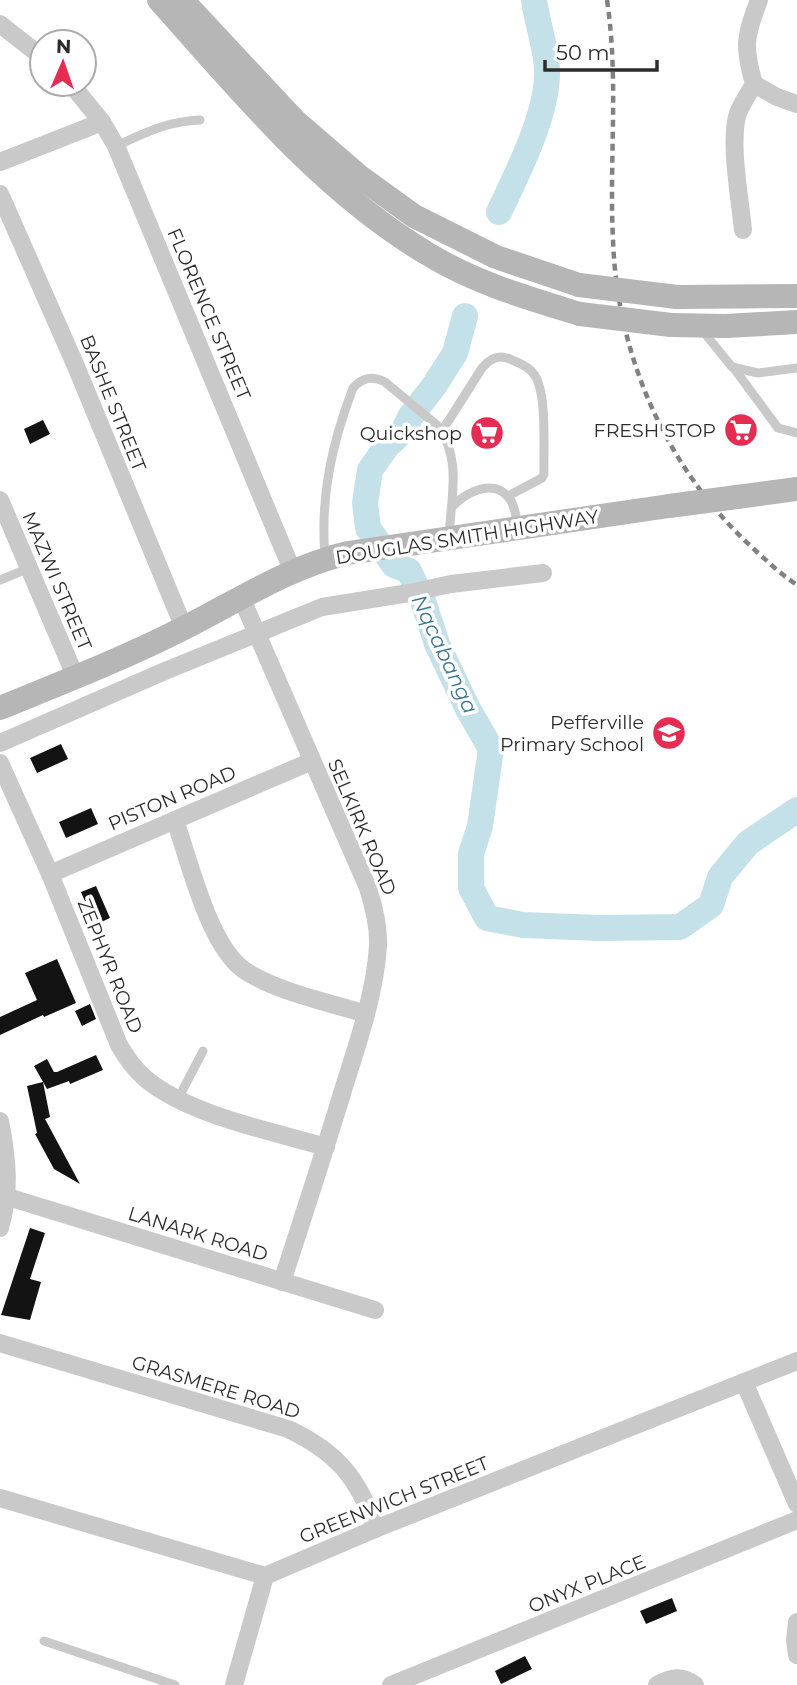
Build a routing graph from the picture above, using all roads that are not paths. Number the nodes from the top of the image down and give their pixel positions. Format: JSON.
{"nodes":[{"id":1,"x":159,"y":0,"type":"edge"},
{"id":2,"x":182,"y":0,"type":"edge"},
{"id":3,"x":759,"y":0,"type":"edge"},
{"id":4,"x":0,"y":24,"type":"edge"},
{"id":5,"x":28,"y":46,"type":"edge"},
{"id":6,"x":754,"y":84,"type":"junction"},
{"id":7,"x":83,"y":98,"type":"edge"},
{"id":8,"x":262,"y":101,"type":"junction"},
{"id":9,"x":797,"y":104,"type":"edge"},
{"id":10,"x":102,"y":121,"type":"junction"},
{"id":11,"x":200,"y":121,"type":"dead end"},
{"id":12,"x":116,"y":146,"type":"junction"},
{"id":13,"x":0,"y":162,"type":"edge"},
{"id":14,"x":0,"y":194,"type":"edge"},
{"id":15,"x":743,"y":230,"type":"dead end"},
{"id":16,"x":797,"y":296,"type":"edge"},
{"id":17,"x":797,"y":322,"type":"edge"},
{"id":18,"x":698,"y":325,"type":"junction"},
{"id":19,"x":733,"y":367,"type":"junction"},
{"id":20,"x":797,"y":368,"type":"edge"},
{"id":21,"x":440,"y":429,"type":"junction"},
{"id":22,"x":797,"y":433,"type":"edge"},
{"id":23,"x":797,"y":489,"type":"edge"},
{"id":24,"x":508,"y":496,"type":"junction"},
{"id":25,"x":0,"y":500,"type":"edge"},
{"id":26,"x":454,"y":505,"type":"junction"},
{"id":27,"x":518,"y":528,"type":"junction"},
{"id":28,"x":449,"y":537,"type":"junction"},
{"id":29,"x":325,"y":558,"type":"junction"},
{"id":30,"x":29,"y":568,"type":"junction"},
{"id":31,"x":292,"y":570,"type":"junction"},
{"id":32,"x":542,"y":573,"type":"dead end"},
{"id":33,"x":0,"y":580,"type":"edge"},
{"id":34,"x":241,"y":597,"type":"junction"},
{"id":35,"x":184,"y":628,"type":"junction"},
{"id":36,"x":256,"y":634,"type":"junction"},
{"id":37,"x":76,"y":678,"type":"junction"},
{"id":38,"x":0,"y":708,"type":"edge"},
{"id":39,"x":0,"y":743,"type":"edge"},
{"id":40,"x":312,"y":761,"type":"junction"},
{"id":41,"x":0,"y":763,"type":"edge"},
{"id":42,"x":176,"y":820,"type":"junction"},
{"id":43,"x":50,"y":874,"type":"junction"},
{"id":44,"x":366,"y":1014,"type":"junction"},
{"id":45,"x":203,"y":1051,"type":"dead end"},
{"id":46,"x":178,"y":1099,"type":"junction"},
{"id":47,"x":0,"y":1121,"type":"edge"},
{"id":48,"x":326,"y":1147,"type":"junction"},
{"id":49,"x":8,"y":1197,"type":"junction"},
{"id":50,"x":0,"y":1228,"type":"edge"},
{"id":51,"x":282,"y":1282,"type":"junction"},
{"id":52,"x":375,"y":1310,"type":"dead end"},
{"id":53,"x":0,"y":1343,"type":"edge"},
{"id":54,"x":797,"y":1361,"type":"edge"},
{"id":55,"x":744,"y":1382,"type":"junction"},
{"id":56,"x":0,"y":1498,"type":"edge"},
{"id":57,"x":797,"y":1504,"type":"edge"},
{"id":58,"x":797,"y":1520,"type":"edge"},
{"id":59,"x":375,"y":1529,"type":"junction"},
{"id":60,"x":265,"y":1576,"type":"junction"},
{"id":61,"x":797,"y":1622,"type":"edge"},
{"id":62,"x":44,"y":1641,"type":"dead end"},
{"id":63,"x":797,"y":1655,"type":"edge"},
{"id":64,"x":175,"y":1685,"type":"edge"},
{"id":65,"x":234,"y":1685,"type":"edge"},
{"id":66,"x":391,"y":1685,"type":"edge"},
{"id":67,"x":657,"y":1685,"type":"edge"},
{"id":68,"x":695,"y":1685,"type":"edge"}],
"edges":[{"from":1,"to":8,"type":"main road"},
{"from":2,"to":8,"type":"main road"},
{"from":3,"to":6,"type":"street"},
{"from":4,"to":5,"type":"street"},
{"from":6,"to":9,"type":"street"},
{"from":6,"to":15,"type":"street"},
{"from":7,"to":10,"type":"street","name":"FLORENCE STREET"},
{"from":8,"to":16,"type":"main road","bridge":true},
{"from":8,"to":18,"type":"main road","bridge":true},
{"from":10,"to":12,"type":"street","name":"FLORENCE STREET"},
{"from":10,"to":13,"type":"street"},
{"from":11,"to":12,"type":"lane"},
{"from":12,"to":31,"type":"street","name":"FLORENCE STREET"},
{"from":14,"to":35,"type":"street","name":"BASHE STREET"},
{"from":17,"to":18,"type":"main road"},
{"from":18,"to":19,"type":"lane"},
{"from":19,"to":20,"type":"lane"},
{"from":19,"to":22,"type":"lane"},
{"from":21,"to":24,"type":"lane"},
{"from":21,"to":26,"type":"lane"},
{"from":21,"to":29,"type":"lane"},
{"from":23,"to":27,"type":"main road","name":"DOUGLAS SMITH HIGHWAY","bridge":true},
{"from":24,"to":26,"type":"lane"},
{"from":24,"to":27,"type":"lane"},
{"from":25,"to":30,"type":"street","name":"MAZWI STREET"},
{"from":26,"to":28,"type":"lane"},
{"from":27,"to":28,"type":"main road","name":"DOUGLAS SMITH HIGHWAY"},
{"from":28,"to":29,"type":"main road","name":"DOUGLAS SMITH HIGHWAY"},
{"from":29,"to":31,"type":"main road","name":"DOUGLAS SMITH HIGHWAY"},
{"from":30,"to":33,"type":"lane"},
{"from":30,"to":37,"type":"street","name":"MAZWI STREET"},
{"from":31,"to":34,"type":"main road","name":"DOUGLAS SMITH HIGHWAY"},
{"from":32,"to":36,"type":"street"},
{"from":34,"to":35,"type":"main road","name":"DOUGLAS SMITH HIGHWAY"},
{"from":34,"to":36,"type":"street","name":"SELKIRK ROAD"},
{"from":35,"to":37,"type":"main road","name":"DOUGLAS SMITH HIGHWAY"},
{"from":36,"to":39,"type":"street"},
{"from":36,"to":40,"type":"street","name":"SELKIRK ROAD"},
{"from":37,"to":38,"type":"main road","name":"DOUGLAS SMITH HIGHWAY"},
{"from":40,"to":42,"type":"street","name":"PISTON ROAD"},
{"from":40,"to":44,"type":"street","name":"SELKIRK ROAD"},
{"from":41,"to":43,"type":"street","name":"ZEPHYR ROAD"},
{"from":42,"to":43,"type":"street","name":"PISTON ROAD"},
{"from":42,"to":44,"type":"street"},
{"from":43,"to":46,"type":"street","name":"ZEPHYR ROAD"},
{"from":44,"to":48,"type":"street","name":"SELKIRK ROAD"},
{"from":45,"to":46,"type":"lane"},
{"from":46,"to":48,"type":"street","name":"ZEPHYR ROAD"},
{"from":47,"to":49,"type":"street"},
{"from":48,"to":51,"type":"street","name":"SELKIRK ROAD"},
{"from":49,"to":50,"type":"street"},
{"from":49,"to":51,"type":"street","name":"LANARK ROAD"},
{"from":51,"to":52,"type":"street","name":"LANARK ROAD"},
{"from":53,"to":59,"type":"street","name":"GRASMERE ROAD"},
{"from":54,"to":55,"type":"street","name":"GREENWICH STREET"},
{"from":55,"to":57,"type":"street"},
{"from":55,"to":59,"type":"street","name":"GREENWICH STREET"},
{"from":56,"to":60,"type":"street"},
{"from":58,"to":66,"type":"street","name":"ONYX PLACE"},
{"from":59,"to":60,"type":"street","name":"GREENWICH STREET"},
{"from":60,"to":65,"type":"street"},
{"from":61,"to":63,"type":"street"},
{"from":62,"to":64,"type":"lane"},
{"from":67,"to":68,"type":"street"}]}
